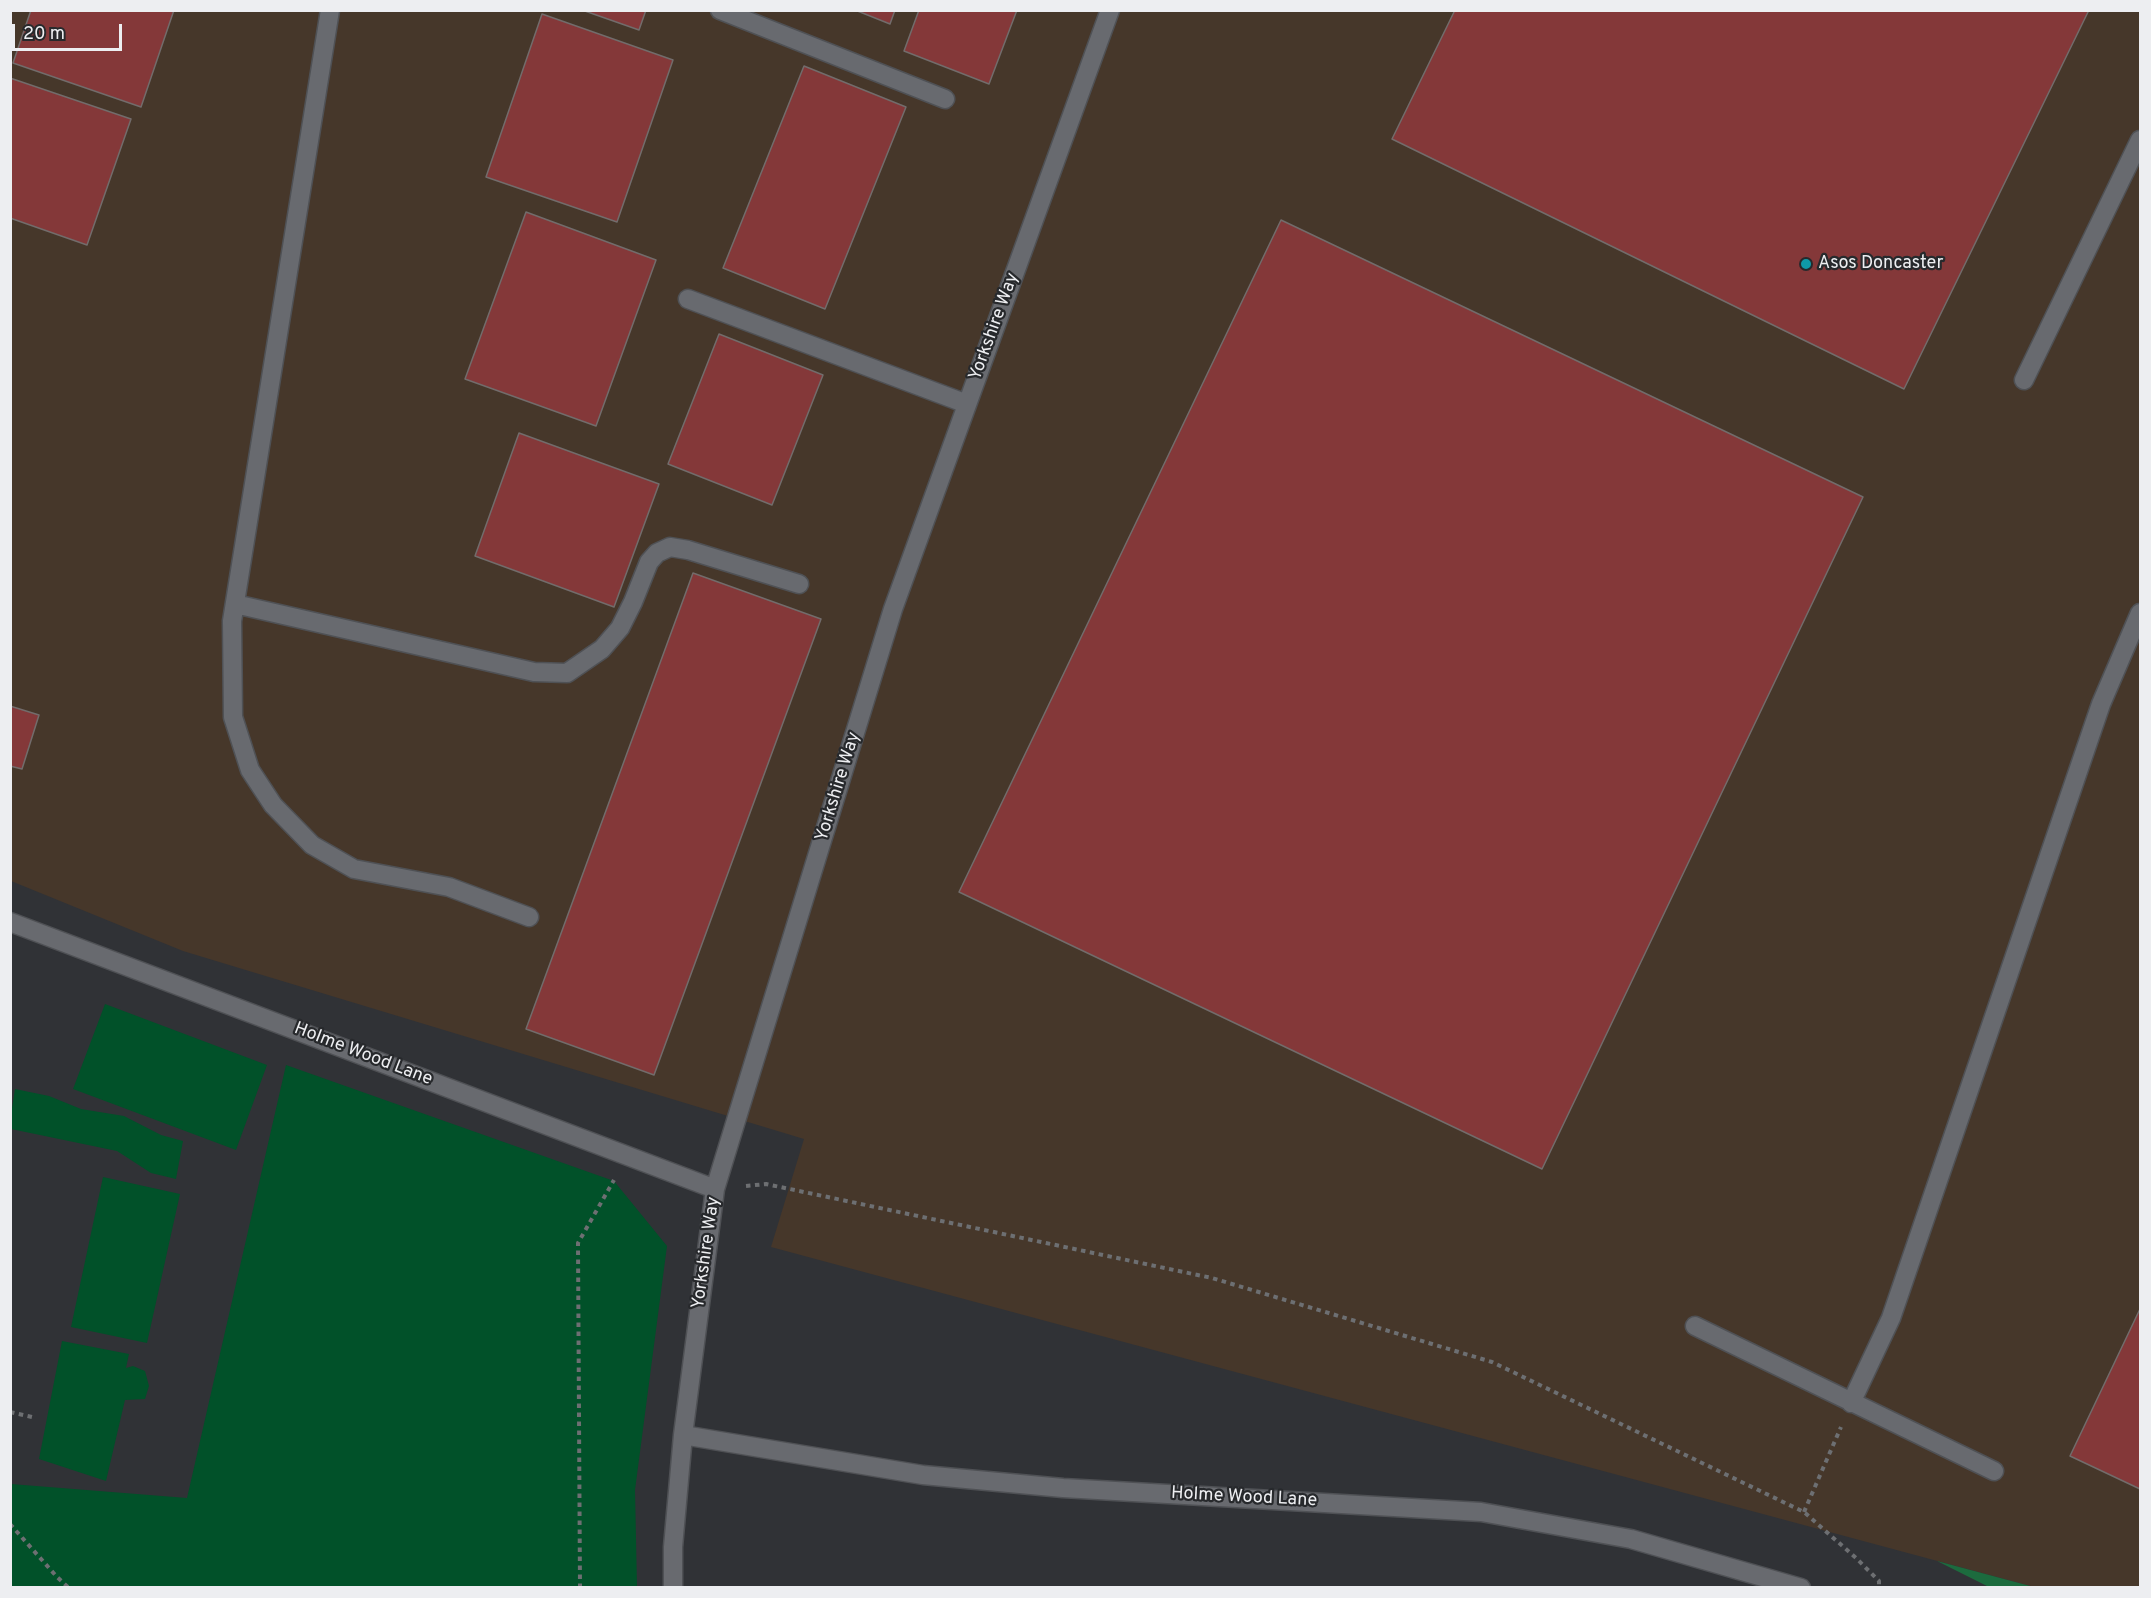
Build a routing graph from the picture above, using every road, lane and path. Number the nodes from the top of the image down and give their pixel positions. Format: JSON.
{"nodes":[{"id":1,"x":330,"y":10,"type":"edge"},
{"id":2,"x":720,"y":10,"type":"edge"},
{"id":3,"x":1110,"y":10,"type":"edge"},
{"id":4,"x":945,"y":99,"type":"dead end"},
{"id":5,"x":2140,"y":140,"type":"edge"},
{"id":6,"x":688,"y":299,"type":"dead end"},
{"id":7,"x":2024,"y":380,"type":"dead end"},
{"id":8,"x":967,"y":404,"type":"junction"},
{"id":9,"x":799,"y":584,"type":"dead end"},
{"id":10,"x":235,"y":604,"type":"junction"},
{"id":11,"x":2140,"y":613,"type":"edge"},
{"id":12,"x":529,"y":917,"type":"dead end"},
{"id":13,"x":10,"y":922,"type":"edge"},
{"id":14,"x":627,"y":1156,"type":"junction"},
{"id":15,"x":715,"y":1189,"type":"junction"},
{"id":16,"x":1695,"y":1326,"type":"dead end"},
{"id":17,"x":1851,"y":1403,"type":"junction"},
{"id":18,"x":10,"y":1412,"type":"edge"},
{"id":19,"x":32,"y":1417,"type":"dead end"},
{"id":20,"x":683,"y":1435,"type":"junction"},
{"id":21,"x":1994,"y":1471,"type":"dead end"},
{"id":22,"x":1804,"y":1512,"type":"junction"},
{"id":23,"x":10,"y":1524,"type":"edge"},
{"id":24,"x":69,"y":1587,"type":"edge"},
{"id":25,"x":580,"y":1587,"type":"edge"},
{"id":26,"x":673,"y":1587,"type":"edge"},
{"id":27,"x":1801,"y":1587,"type":"edge"},
{"id":28,"x":1879,"y":1587,"type":"edge"}],
"edges":[{"from":1,"to":10,"type":"street"},
{"from":2,"to":4,"type":"street"},
{"from":3,"to":8,"type":"street","name":"Yorkshire Way"},
{"from":5,"to":7,"type":"street"},
{"from":6,"to":8,"type":"street"},
{"from":8,"to":15,"type":"street","name":"Yorkshire Way"},
{"from":9,"to":10,"type":"street"},
{"from":10,"to":12,"type":"street"},
{"from":11,"to":17,"type":"street"},
{"from":13,"to":14,"type":"street","name":"Holme Wood Lane"},
{"from":14,"to":15,"type":"street","name":"Holme Wood Lane"},
{"from":14,"to":25,"type":"path"},
{"from":15,"to":20,"type":"street","name":"Yorkshire Way"},
{"from":15,"to":22,"type":"path"},
{"from":16,"to":17,"type":"street"},
{"from":17,"to":21,"type":"street"},
{"from":17,"to":22,"type":"path"},
{"from":18,"to":19,"type":"path"},
{"from":20,"to":26,"type":"street","name":"Yorkshire Way"},
{"from":20,"to":27,"type":"street","name":"Holme Wood Lane"},
{"from":22,"to":28,"type":"path"},
{"from":23,"to":24,"type":"path"}]}
